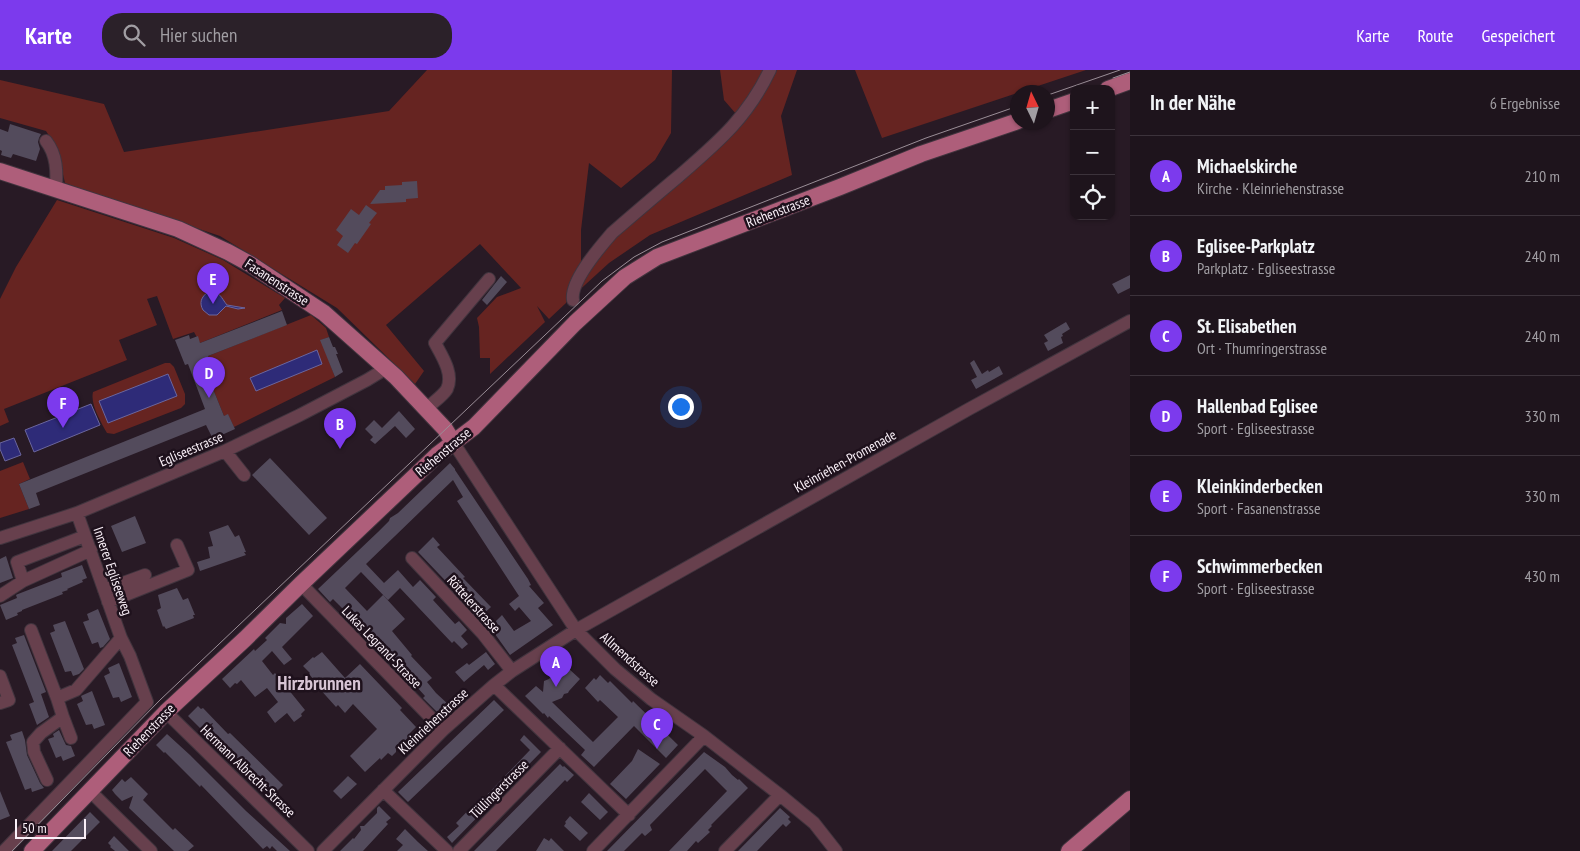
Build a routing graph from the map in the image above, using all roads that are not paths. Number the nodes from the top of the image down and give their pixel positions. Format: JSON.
{"nodes":[{"id":1,"x":770,"y":70,"type":"edge"},
{"id":2,"x":1130,"y":81,"type":"edge"},
{"id":3,"x":1115,"y":86,"type":"edge"},
{"id":4,"x":1070,"y":102,"type":"edge"},
{"id":5,"x":1055,"y":108,"type":"edge"},
{"id":6,"x":1010,"y":124,"type":"edge"},
{"id":7,"x":46,"y":141,"type":"dead end"},
{"id":8,"x":0,"y":171,"type":"edge"},
{"id":9,"x":56,"y":189,"type":"junction"},
{"id":10,"x":489,"y":279,"type":"dead end"},
{"id":11,"x":574,"y":300,"type":"dead end"},
{"id":12,"x":1130,"y":321,"type":"edge"},
{"id":13,"x":385,"y":369,"type":"junction"},
{"id":14,"x":426,"y":409,"type":"junction"},
{"id":15,"x":453,"y":442,"type":"junction"},
{"id":16,"x":225,"y":452,"type":"junction"},
{"id":17,"x":244,"y":475,"type":"dead end"},
{"id":18,"x":77,"y":513,"type":"junction"},
{"id":19,"x":85,"y":536,"type":"junction"},
{"id":20,"x":0,"y":538,"type":"edge"},
{"id":21,"x":177,"y":545,"type":"dead end"},
{"id":22,"x":91,"y":550,"type":"junction"},
{"id":23,"x":412,"y":558,"type":"dead end"},
{"id":24,"x":145,"y":575,"type":"dead end"},
{"id":25,"x":23,"y":581,"type":"junction"},
{"id":26,"x":301,"y":584,"type":"junction"},
{"id":27,"x":0,"y":596,"type":"edge"},
{"id":28,"x":106,"y":596,"type":"junction"},
{"id":29,"x":31,"y":630,"type":"dead end"},
{"id":30,"x":576,"y":630,"type":"junction"},
{"id":31,"x":121,"y":638,"type":"junction"},
{"id":32,"x":512,"y":671,"type":"junction"},
{"id":33,"x":0,"y":676,"type":"edge"},
{"id":34,"x":494,"y":685,"type":"junction"},
{"id":35,"x":57,"y":698,"type":"junction"},
{"id":36,"x":0,"y":703,"type":"edge"},
{"id":37,"x":166,"y":712,"type":"junction"},
{"id":38,"x":63,"y":717,"type":"junction"},
{"id":39,"x":443,"y":730,"type":"junction"},
{"id":40,"x":704,"y":736,"type":"junction"},
{"id":41,"x":71,"y":738,"type":"dead end"},
{"id":42,"x":560,"y":748,"type":"junction"},
{"id":43,"x":47,"y":780,"type":"dead end"},
{"id":44,"x":383,"y":790,"type":"junction"},
{"id":45,"x":90,"y":791,"type":"junction"},
{"id":46,"x":780,"y":795,"type":"junction"},
{"id":47,"x":1130,"y":799,"type":"edge"},
{"id":48,"x":629,"y":815,"type":"junction"},
{"id":49,"x":4,"y":851,"type":"edge"},
{"id":50,"x":32,"y":851,"type":"edge"},
{"id":51,"x":151,"y":851,"type":"edge"},
{"id":52,"x":308,"y":851,"type":"edge"},
{"id":53,"x":324,"y":851,"type":"edge"},
{"id":54,"x":447,"y":851,"type":"edge"},
{"id":55,"x":459,"y":851,"type":"edge"},
{"id":56,"x":593,"y":851,"type":"edge"},
{"id":57,"x":724,"y":851,"type":"edge"},
{"id":58,"x":836,"y":851,"type":"edge"},
{"id":59,"x":1069,"y":851,"type":"edge"}],
"edges":[{"from":1,"to":11,"type":"street"},
{"from":2,"to":3,"type":"main road"},
{"from":4,"to":5,"type":"main road"},
{"from":6,"to":15,"type":"main road","name":"Riehenstrasse"},
{"from":7,"to":9,"type":"street"},
{"from":8,"to":9,"type":"main road","name":"Fasanenstrasse"},
{"from":9,"to":13,"type":"main road","name":"Fasanenstrasse"},
{"from":10,"to":14,"type":"street"},
{"from":12,"to":30,"type":"street","name":"Kleinriehen-Promenade"},
{"from":13,"to":14,"type":"main road","name":"Fasanenstrasse"},
{"from":13,"to":16,"type":"street","name":"Egliseestrasse"},
{"from":14,"to":15,"type":"main road","name":"Fasanenstrasse"},
{"from":15,"to":26,"type":"main road","name":"Riehenstrasse"},
{"from":15,"to":30,"type":"street","name":"Allmendstrasse"},
{"from":16,"to":17,"type":"street"},
{"from":16,"to":18,"type":"street","name":"Egliseestrasse"},
{"from":18,"to":19,"type":"street","name":"Innerer Egliseeweg"},
{"from":18,"to":20,"type":"street","name":"Egliseestrasse"},
{"from":19,"to":22,"type":"street","name":"Innerer Egliseeweg"},
{"from":19,"to":25,"type":"street"},
{"from":21,"to":28,"type":"street"},
{"from":22,"to":25,"type":"street"},
{"from":22,"to":28,"type":"street","name":"Innerer Egliseeweg"},
{"from":23,"to":32,"type":"street","name":"Röttelerstrasse"},
{"from":24,"to":28,"type":"street"},
{"from":25,"to":27,"type":"street"},
{"from":26,"to":37,"type":"main road","name":"Riehenstrasse"},
{"from":26,"to":39,"type":"street","name":"Lukas Legrand-Strasse"},
{"from":28,"to":31,"type":"street","name":"Innerer Egliseeweg"},
{"from":29,"to":35,"type":"street"},
{"from":30,"to":32,"type":"street","name":"Kleinriehenstrasse"},
{"from":30,"to":40,"type":"street","name":"Allmendstrasse"},
{"from":31,"to":35,"type":"street"},
{"from":31,"to":49,"type":"street","name":"Innerer Egliseeweg"},
{"from":32,"to":34,"type":"street","name":"Kleinriehenstrasse"},
{"from":33,"to":36,"type":"street"},
{"from":34,"to":39,"type":"street","name":"Kleinriehenstrasse"},
{"from":34,"to":42,"type":"street"},
{"from":35,"to":38,"type":"street"},
{"from":37,"to":45,"type":"main road","name":"Riehenstrasse"},
{"from":37,"to":52,"type":"street","name":"Hermann Albrecht-Strasse"},
{"from":38,"to":41,"type":"street"},
{"from":38,"to":43,"type":"street"},
{"from":39,"to":44,"type":"street","name":"Kleinriehenstrasse"},
{"from":40,"to":46,"type":"street","name":"Allmendstrasse"},
{"from":40,"to":48,"type":"street"},
{"from":42,"to":48,"type":"street"},
{"from":42,"to":55,"type":"street","name":"Tüllingerstrasse"},
{"from":44,"to":53,"type":"street","name":"Kleinriehenstrasse"},
{"from":44,"to":54,"type":"street"},
{"from":45,"to":50,"type":"main road","name":"Riehenstrasse"},
{"from":45,"to":51,"type":"street"},
{"from":46,"to":57,"type":"street"},
{"from":46,"to":58,"type":"street","name":"Allmendstrasse"},
{"from":47,"to":59,"type":"main road"},
{"from":48,"to":56,"type":"street"}]}
